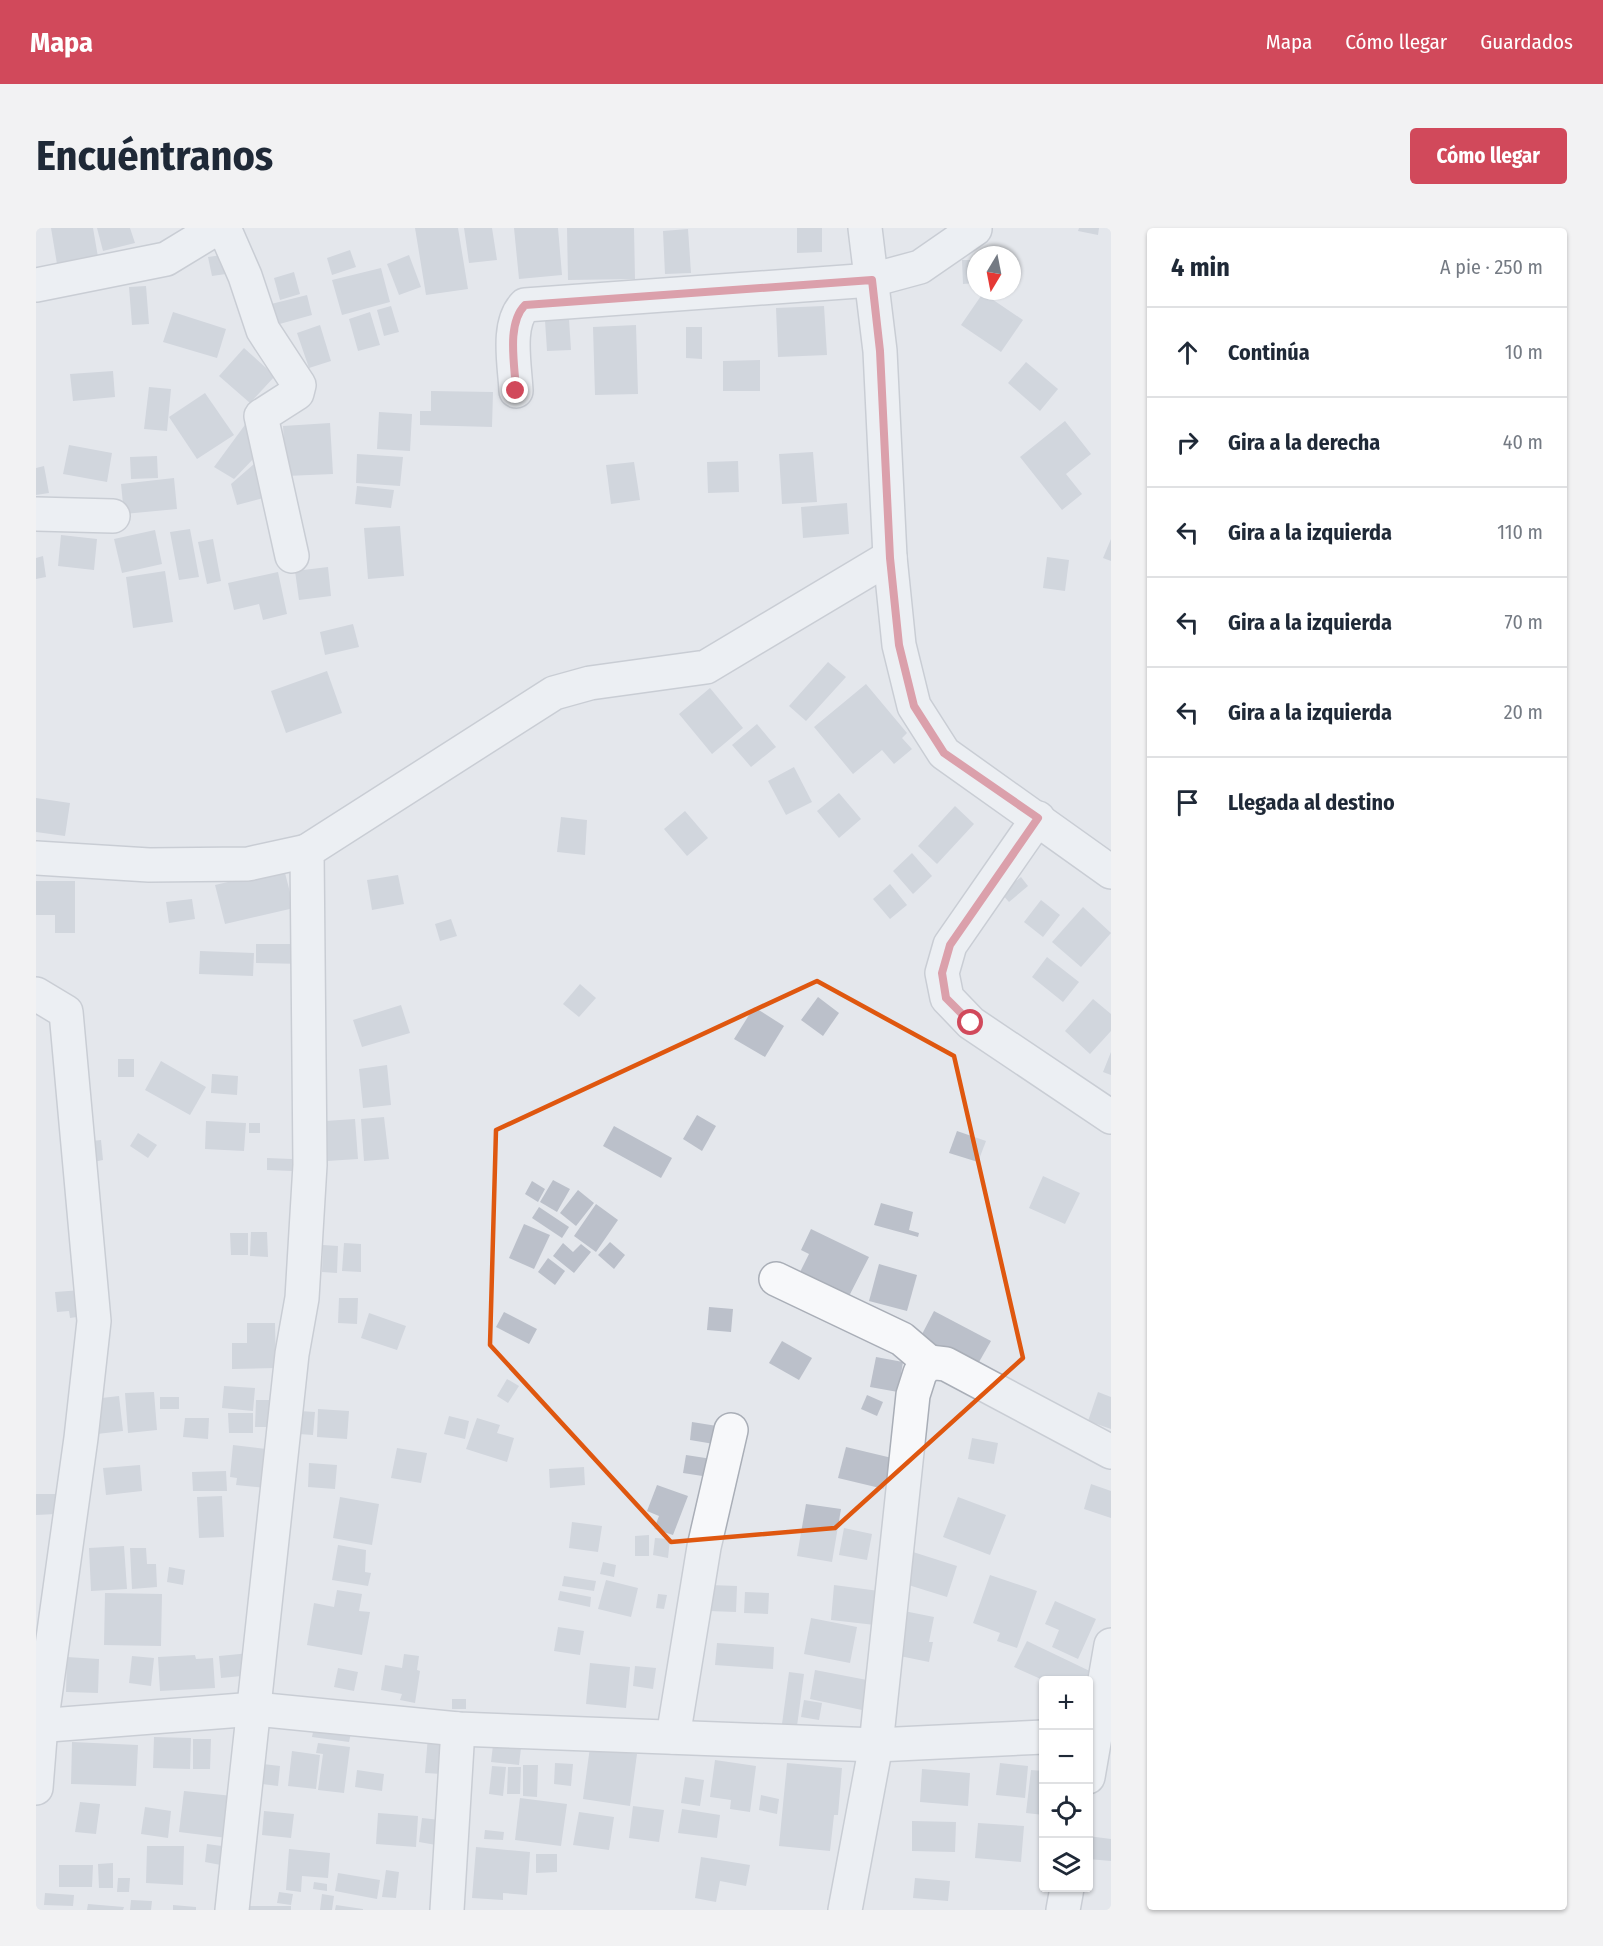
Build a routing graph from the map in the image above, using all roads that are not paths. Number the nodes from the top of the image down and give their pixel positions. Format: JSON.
{"nodes":[{"id":1,"x":217,"y":228,"type":"edge"},
{"id":2,"x":224,"y":228,"type":"edge"},
{"id":3,"x":865,"y":228,"type":"edge"},
{"id":4,"x":975,"y":229,"type":"edge"},
{"id":5,"x":872,"y":280,"type":"junction"},
{"id":6,"x":36,"y":285,"type":"edge"},
{"id":7,"x":516,"y":391,"type":"dead end"},
{"id":8,"x":36,"y":514,"type":"edge"},
{"id":9,"x":113,"y":516,"type":"dead end"},
{"id":10,"x":292,"y":556,"type":"dead end"},
{"id":11,"x":890,"y":558,"type":"junction"},
{"id":12,"x":1038,"y":818,"type":"junction"},
{"id":13,"x":308,"y":851,"type":"junction"},
{"id":14,"x":36,"y":858,"type":"edge"},
{"id":15,"x":1111,"y":872,"type":"edge"},
{"id":16,"x":36,"y":994,"type":"edge"},
{"id":17,"x":1111,"y":1118,"type":"edge"},
{"id":18,"x":776,"y":1279,"type":"dead end"},
{"id":19,"x":929,"y":1362,"type":"junction"},
{"id":20,"x":732,"y":1430,"type":"dead end"},
{"id":21,"x":1111,"y":1452,"type":"edge"},
{"id":22,"x":1111,"y":1645,"type":"edge"},
{"id":23,"x":255,"y":1709,"type":"junction"},
{"id":24,"x":38,"y":1726,"type":"edge"},
{"id":25,"x":458,"y":1729,"type":"junction"},
{"id":26,"x":1099,"y":1735,"type":"edge"},
{"id":27,"x":673,"y":1737,"type":"junction"},
{"id":28,"x":1039,"y":1737,"type":"edge"},
{"id":29,"x":876,"y":1745,"type":"junction"},
{"id":30,"x":1093,"y":1760,"type":"edge"},
{"id":31,"x":36,"y":1788,"type":"edge"},
{"id":32,"x":1066,"y":1892,"type":"edge"},
{"id":33,"x":232,"y":1910,"type":"edge"},
{"id":34,"x":447,"y":1910,"type":"edge"},
{"id":35,"x":845,"y":1910,"type":"edge"},
{"id":36,"x":1063,"y":1910,"type":"edge"}],
"edges":[{"from":1,"to":6,"type":"street"},
{"from":2,"to":10,"type":"street"},
{"from":3,"to":5,"type":"street"},
{"from":4,"to":5,"type":"street"},
{"from":5,"to":7,"type":"street"},
{"from":5,"to":11,"type":"street"},
{"from":8,"to":9,"type":"street"},
{"from":11,"to":12,"type":"street"},
{"from":11,"to":13,"type":"street"},
{"from":12,"to":15,"type":"street"},
{"from":12,"to":17,"type":"street"},
{"from":13,"to":14,"type":"street"},
{"from":13,"to":23,"type":"street"},
{"from":16,"to":24,"type":"street"},
{"from":18,"to":19,"type":"street"},
{"from":19,"to":21,"type":"street"},
{"from":19,"to":29,"type":"street"},
{"from":20,"to":27,"type":"street"},
{"from":22,"to":26,"type":"street"},
{"from":23,"to":24,"type":"street"},
{"from":23,"to":25,"type":"street"},
{"from":23,"to":33,"type":"street"},
{"from":24,"to":31,"type":"street"},
{"from":25,"to":27,"type":"street"},
{"from":25,"to":34,"type":"street"},
{"from":26,"to":30,"type":"street"},
{"from":27,"to":29,"type":"street"},
{"from":28,"to":29,"type":"street"},
{"from":29,"to":35,"type":"street"},
{"from":32,"to":36,"type":"street"}]}
